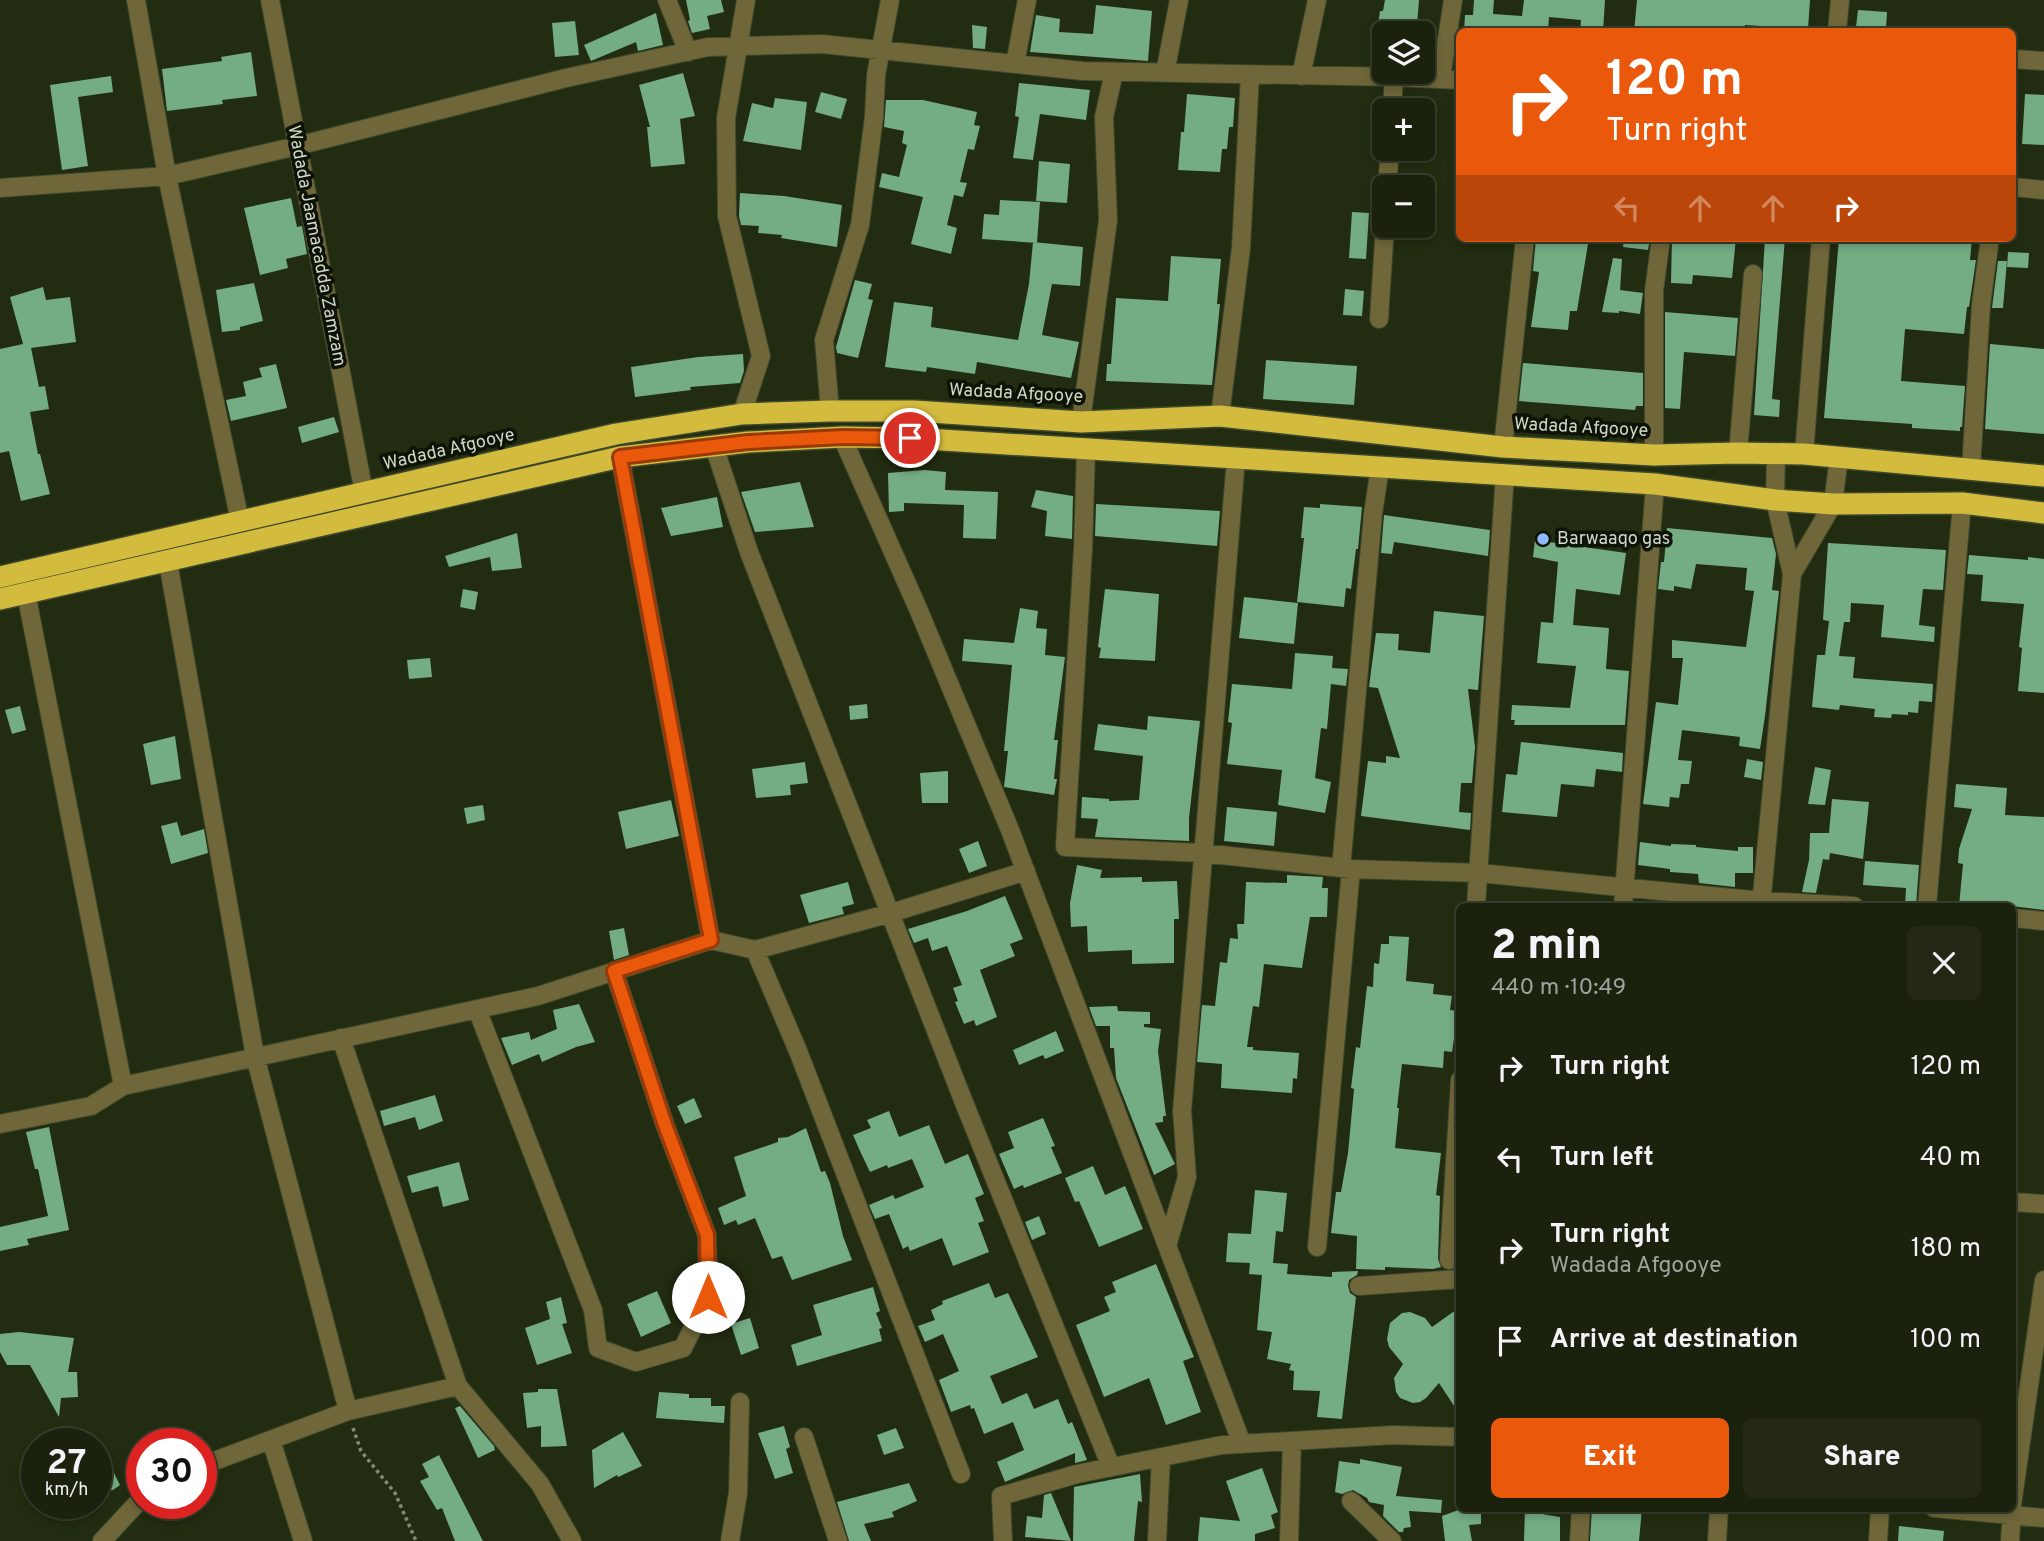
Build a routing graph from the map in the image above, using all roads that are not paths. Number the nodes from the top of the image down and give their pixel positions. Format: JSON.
{"nodes":[{"id":1,"x":136,"y":0,"type":"edge"},
{"id":2,"x":270,"y":0,"type":"edge"},
{"id":3,"x":667,"y":0,"type":"edge"},
{"id":4,"x":746,"y":0,"type":"edge"},
{"id":5,"x":890,"y":0,"type":"edge"},
{"id":6,"x":1027,"y":0,"type":"edge"},
{"id":7,"x":1179,"y":0,"type":"edge"},
{"id":8,"x":1317,"y":0,"type":"edge"},
{"id":9,"x":1452,"y":0,"type":"edge"},
{"id":10,"x":1840,"y":0,"type":"edge"},
{"id":11,"x":1837,"y":28,"type":"edge"},
{"id":12,"x":738,"y":47,"type":"junction"},
{"id":13,"x":882,"y":50,"type":"junction"},
{"id":14,"x":688,"y":52,"type":"junction"},
{"id":15,"x":2016,"y":59,"type":"edge"},
{"id":16,"x":2044,"y":61,"type":"edge"},
{"id":17,"x":1015,"y":64,"type":"junction"},
{"id":18,"x":1114,"y":72,"type":"junction"},
{"id":19,"x":1165,"y":73,"type":"junction"},
{"id":20,"x":1250,"y":75,"type":"junction"},
{"id":21,"x":1301,"y":76,"type":"junction"},
{"id":22,"x":1372,"y":77,"type":"edge"},
{"id":23,"x":1450,"y":79,"type":"edge"},
{"id":24,"x":297,"y":146,"type":"junction"},
{"id":25,"x":167,"y":176,"type":"junction"},
{"id":26,"x":2016,"y":187,"type":"edge"},
{"id":27,"x":0,"y":188,"type":"edge"},
{"id":28,"x":2044,"y":190,"type":"edge"},
{"id":29,"x":1384,"y":238,"type":"edge"},
{"id":30,"x":1525,"y":242,"type":"edge"},
{"id":31,"x":1660,"y":242,"type":"edge"},
{"id":32,"x":1821,"y":242,"type":"edge"},
{"id":33,"x":1990,"y":242,"type":"edge"},
{"id":34,"x":1753,"y":274,"type":"dead end"},
{"id":35,"x":1379,"y":319,"type":"dead end"},
{"id":36,"x":830,"y":411,"type":"junction"},
{"id":37,"x":742,"y":414,"type":"junction"},
{"id":38,"x":1220,"y":416,"type":"junction"},
{"id":39,"x":1081,"y":422,"type":"junction"},
{"id":40,"x":842,"y":437,"type":"junction"},
{"id":41,"x":714,"y":446,"type":"junction"},
{"id":42,"x":1503,"y":447,"type":"junction"},
{"id":43,"x":1086,"y":450,"type":"junction"},
{"id":44,"x":1738,"y":453,"type":"junction"},
{"id":45,"x":1776,"y":453,"type":"junction"},
{"id":46,"x":1804,"y":454,"type":"junction"},
{"id":47,"x":1654,"y":455,"type":"junction"},
{"id":48,"x":620,"y":457,"type":"junction"},
{"id":49,"x":1839,"y":457,"type":"junction"},
{"id":50,"x":1236,"y":459,"type":"junction"},
{"id":51,"x":1380,"y":467,"type":"junction"},
{"id":52,"x":1971,"y":469,"type":"junction"},
{"id":53,"x":1505,"y":474,"type":"junction"},
{"id":54,"x":2044,"y":476,"type":"edge"},
{"id":55,"x":1655,"y":484,"type":"junction"},
{"id":56,"x":364,"y":493,"type":"junction"},
{"id":57,"x":1774,"y":500,"type":"junction"},
{"id":58,"x":1962,"y":503,"type":"junction"},
{"id":59,"x":1833,"y":504,"type":"junction"},
{"id":60,"x":2044,"y":513,"type":"edge"},
{"id":61,"x":240,"y":521,"type":"junction"},
{"id":62,"x":168,"y":562,"type":"junction"},
{"id":63,"x":1792,"y":574,"type":"junction"},
{"id":64,"x":0,"y":577,"type":"edge"},
{"id":65,"x":26,"y":593,"type":"junction"},
{"id":66,"x":0,"y":599,"type":"edge"},
{"id":67,"x":1202,"y":853,"type":"junction"},
{"id":68,"x":1346,"y":868,"type":"junction"},
{"id":69,"x":1026,"y":871,"type":"junction"},
{"id":70,"x":1479,"y":873,"type":"junction"},
{"id":71,"x":1624,"y":888,"type":"junction"},
{"id":72,"x":1476,"y":903,"type":"edge"},
{"id":73,"x":1623,"y":903,"type":"edge"},
{"id":74,"x":1752,"y":903,"type":"edge"},
{"id":75,"x":1761,"y":903,"type":"edge"},
{"id":76,"x":1927,"y":903,"type":"edge"},
{"id":77,"x":891,"y":913,"type":"junction"},
{"id":78,"x":2016,"y":918,"type":"edge"},
{"id":79,"x":2044,"y":921,"type":"edge"},
{"id":80,"x":711,"y":940,"type":"junction"},
{"id":81,"x":755,"y":950,"type":"junction"},
{"id":82,"x":614,"y":971,"type":"junction"},
{"id":83,"x":477,"y":1009,"type":"junction"},
{"id":84,"x":341,"y":1038,"type":"junction"},
{"id":85,"x":255,"y":1056,"type":"junction"},
{"id":86,"x":122,"y":1086,"type":"junction"},
{"id":87,"x":0,"y":1124,"type":"edge"},
{"id":88,"x":1456,"y":1145,"type":"edge"},
{"id":89,"x":2016,"y":1202,"type":"edge"},
{"id":90,"x":2044,"y":1204,"type":"edge"},
{"id":91,"x":1167,"y":1246,"type":"junction"},
{"id":92,"x":1317,"y":1247,"type":"dead end"},
{"id":93,"x":1449,"y":1260,"type":"dead end"},
{"id":94,"x":1456,"y":1279,"type":"edge"},
{"id":95,"x":2044,"y":1280,"type":"edge"},
{"id":96,"x":1359,"y":1286,"type":"dead end"},
{"id":97,"x":458,"y":1386,"type":"junction"},
{"id":98,"x":740,"y":1402,"type":"dead end"},
{"id":99,"x":348,"y":1411,"type":"junction"},
{"id":100,"x":804,"y":1437,"type":"dead end"},
{"id":101,"x":1456,"y":1437,"type":"edge"},
{"id":102,"x":271,"y":1440,"type":"junction"},
{"id":103,"x":1292,"y":1441,"type":"junction"},
{"id":104,"x":1242,"y":1444,"type":"junction"},
{"id":105,"x":1161,"y":1457,"type":"junction"},
{"id":106,"x":217,"y":1460,"type":"edge"},
{"id":107,"x":1111,"y":1467,"type":"junction"},
{"id":108,"x":961,"y":1474,"type":"dead end"},
{"id":109,"x":2016,"y":1480,"type":"edge"},
{"id":110,"x":1351,"y":1501,"type":"dead end"},
{"id":111,"x":2016,"y":1510,"type":"edge"},
{"id":112,"x":1581,"y":1512,"type":"edge"},
{"id":113,"x":1719,"y":1512,"type":"edge"},
{"id":114,"x":1880,"y":1512,"type":"edge"},
{"id":115,"x":2012,"y":1512,"type":"edge"},
{"id":116,"x":126,"y":1515,"type":"edge"},
{"id":117,"x":2044,"y":1518,"type":"edge"},
{"id":118,"x":102,"y":1541,"type":"edge"},
{"id":119,"x":303,"y":1541,"type":"edge"},
{"id":120,"x":572,"y":1541,"type":"edge"},
{"id":121,"x":730,"y":1541,"type":"edge"},
{"id":122,"x":838,"y":1541,"type":"edge"},
{"id":123,"x":1003,"y":1541,"type":"edge"},
{"id":124,"x":1157,"y":1541,"type":"edge"},
{"id":125,"x":1289,"y":1541,"type":"edge"},
{"id":126,"x":1392,"y":1541,"type":"edge"},
{"id":127,"x":1579,"y":1541,"type":"edge"},
{"id":128,"x":1717,"y":1541,"type":"edge"},
{"id":129,"x":1878,"y":1541,"type":"edge"},
{"id":130,"x":2010,"y":1541,"type":"edge"}],
"edges":[{"from":1,"to":25,"type":"street"},
{"from":2,"to":24,"type":"street","name":"Wadada Jaamacadda Zamzam"},
{"from":3,"to":14,"type":"street"},
{"from":4,"to":12,"type":"street"},
{"from":5,"to":13,"type":"street"},
{"from":6,"to":17,"type":"street"},
{"from":7,"to":19,"type":"street"},
{"from":8,"to":21,"type":"street"},
{"from":9,"to":23,"type":"street"},
{"from":10,"to":11,"type":"street"},
{"from":12,"to":13,"type":"street"},
{"from":12,"to":14,"type":"street"},
{"from":12,"to":37,"type":"street"},
{"from":13,"to":17,"type":"street"},
{"from":13,"to":36,"type":"street"},
{"from":14,"to":24,"type":"street"},
{"from":15,"to":16,"type":"street"},
{"from":17,"to":18,"type":"street"},
{"from":18,"to":19,"type":"street"},
{"from":18,"to":39,"type":"street"},
{"from":19,"to":20,"type":"street"},
{"from":20,"to":21,"type":"street"},
{"from":20,"to":38,"type":"street"},
{"from":21,"to":22,"type":"street"},
{"from":24,"to":25,"type":"street"},
{"from":24,"to":56,"type":"street","name":"Wadada Jaamacadda Zamzam"},
{"from":25,"to":27,"type":"street"},
{"from":25,"to":61,"type":"street"},
{"from":26,"to":28,"type":"street"},
{"from":29,"to":35,"type":"street"},
{"from":30,"to":42,"type":"street"},
{"from":31,"to":47,"type":"street"},
{"from":32,"to":46,"type":"street"},
{"from":33,"to":52,"type":"street"},
{"from":34,"to":44,"type":"street"},
{"from":36,"to":37,"type":"highway","name":"Wadada Afgooye"},
{"from":36,"to":39,"type":"highway","name":"Wadada Afgooye"},
{"from":37,"to":56,"type":"highway","name":"Wadada Afgooye"},
{"from":38,"to":39,"type":"highway","name":"Wadada Afgooye"},
{"from":38,"to":42,"type":"highway","name":"Wadada Afgooye"},
{"from":40,"to":41,"type":"highway"},
{"from":40,"to":43,"type":"highway"},
{"from":40,"to":69,"type":"street"},
{"from":41,"to":48,"type":"highway"},
{"from":41,"to":77,"type":"street"},
{"from":42,"to":47,"type":"highway","name":"Wadada Afgooye"},
{"from":43,"to":50,"type":"highway"},
{"from":43,"to":67,"type":"street"},
{"from":44,"to":45,"type":"highway","name":"Wadada Afgooye"},
{"from":44,"to":47,"type":"highway","name":"Wadada Afgooye"},
{"from":45,"to":46,"type":"highway","name":"Wadada Afgooye"},
{"from":45,"to":57,"type":"street"},
{"from":46,"to":49,"type":"highway","name":"Wadada Afgooye"},
{"from":48,"to":62,"type":"highway"},
{"from":48,"to":80,"type":"street"},
{"from":49,"to":52,"type":"highway","name":"Wadada Afgooye"},
{"from":49,"to":59,"type":"street"},
{"from":50,"to":51,"type":"highway"},
{"from":50,"to":67,"type":"street"},
{"from":51,"to":53,"type":"highway"},
{"from":51,"to":68,"type":"street"},
{"from":52,"to":54,"type":"highway","name":"Wadada Afgooye"},
{"from":53,"to":55,"type":"highway"},
{"from":53,"to":70,"type":"street"},
{"from":55,"to":57,"type":"highway"},
{"from":55,"to":71,"type":"street"},
{"from":56,"to":61,"type":"highway","name":"Wadada Afgooye"},
{"from":57,"to":59,"type":"highway"},
{"from":57,"to":63,"type":"street"},
{"from":58,"to":59,"type":"highway"},
{"from":58,"to":60,"type":"highway"},
{"from":58,"to":76,"type":"street"},
{"from":59,"to":63,"type":"street"},
{"from":61,"to":64,"type":"highway","name":"Wadada Afgooye"},
{"from":62,"to":65,"type":"highway"},
{"from":62,"to":85,"type":"street"},
{"from":63,"to":75,"type":"street"},
{"from":65,"to":66,"type":"highway"},
{"from":65,"to":86,"type":"street"},
{"from":67,"to":68,"type":"street"},
{"from":67,"to":91,"type":"street"},
{"from":68,"to":70,"type":"street"},
{"from":68,"to":92,"type":"street"},
{"from":69,"to":77,"type":"street"},
{"from":69,"to":91,"type":"street"},
{"from":70,"to":71,"type":"street"},
{"from":70,"to":72,"type":"street"},
{"from":71,"to":73,"type":"street"},
{"from":71,"to":74,"type":"street"},
{"from":77,"to":81,"type":"street"},
{"from":77,"to":107,"type":"street"},
{"from":78,"to":79,"type":"street"},
{"from":80,"to":81,"type":"street"},
{"from":80,"to":82,"type":"street"},
{"from":81,"to":108,"type":"street"},
{"from":82,"to":83,"type":"street"},
{"from":82,"to":83,"type":"street"},
{"from":83,"to":84,"type":"street"},
{"from":84,"to":85,"type":"street"},
{"from":84,"to":97,"type":"street"},
{"from":85,"to":86,"type":"street"},
{"from":85,"to":99,"type":"street"},
{"from":86,"to":87,"type":"street"},
{"from":88,"to":93,"type":"street"},
{"from":89,"to":90,"type":"street"},
{"from":91,"to":104,"type":"street"},
{"from":94,"to":96,"type":"street"},
{"from":95,"to":109,"type":"street"},
{"from":97,"to":99,"type":"street"},
{"from":97,"to":120,"type":"street"},
{"from":98,"to":121,"type":"street"},
{"from":99,"to":102,"type":"street"},
{"from":100,"to":122,"type":"street"},
{"from":101,"to":103,"type":"street"},
{"from":102,"to":106,"type":"street"},
{"from":102,"to":119,"type":"street"},
{"from":103,"to":104,"type":"street"},
{"from":103,"to":125,"type":"street"},
{"from":104,"to":105,"type":"street"},
{"from":105,"to":107,"type":"street"},
{"from":105,"to":124,"type":"street"},
{"from":107,"to":123,"type":"street"},
{"from":110,"to":126,"type":"street"},
{"from":111,"to":117,"type":"street"},
{"from":112,"to":127,"type":"street"},
{"from":113,"to":128,"type":"street"},
{"from":114,"to":129,"type":"street"},
{"from":115,"to":130,"type":"street"},
{"from":116,"to":118,"type":"street"}]}
